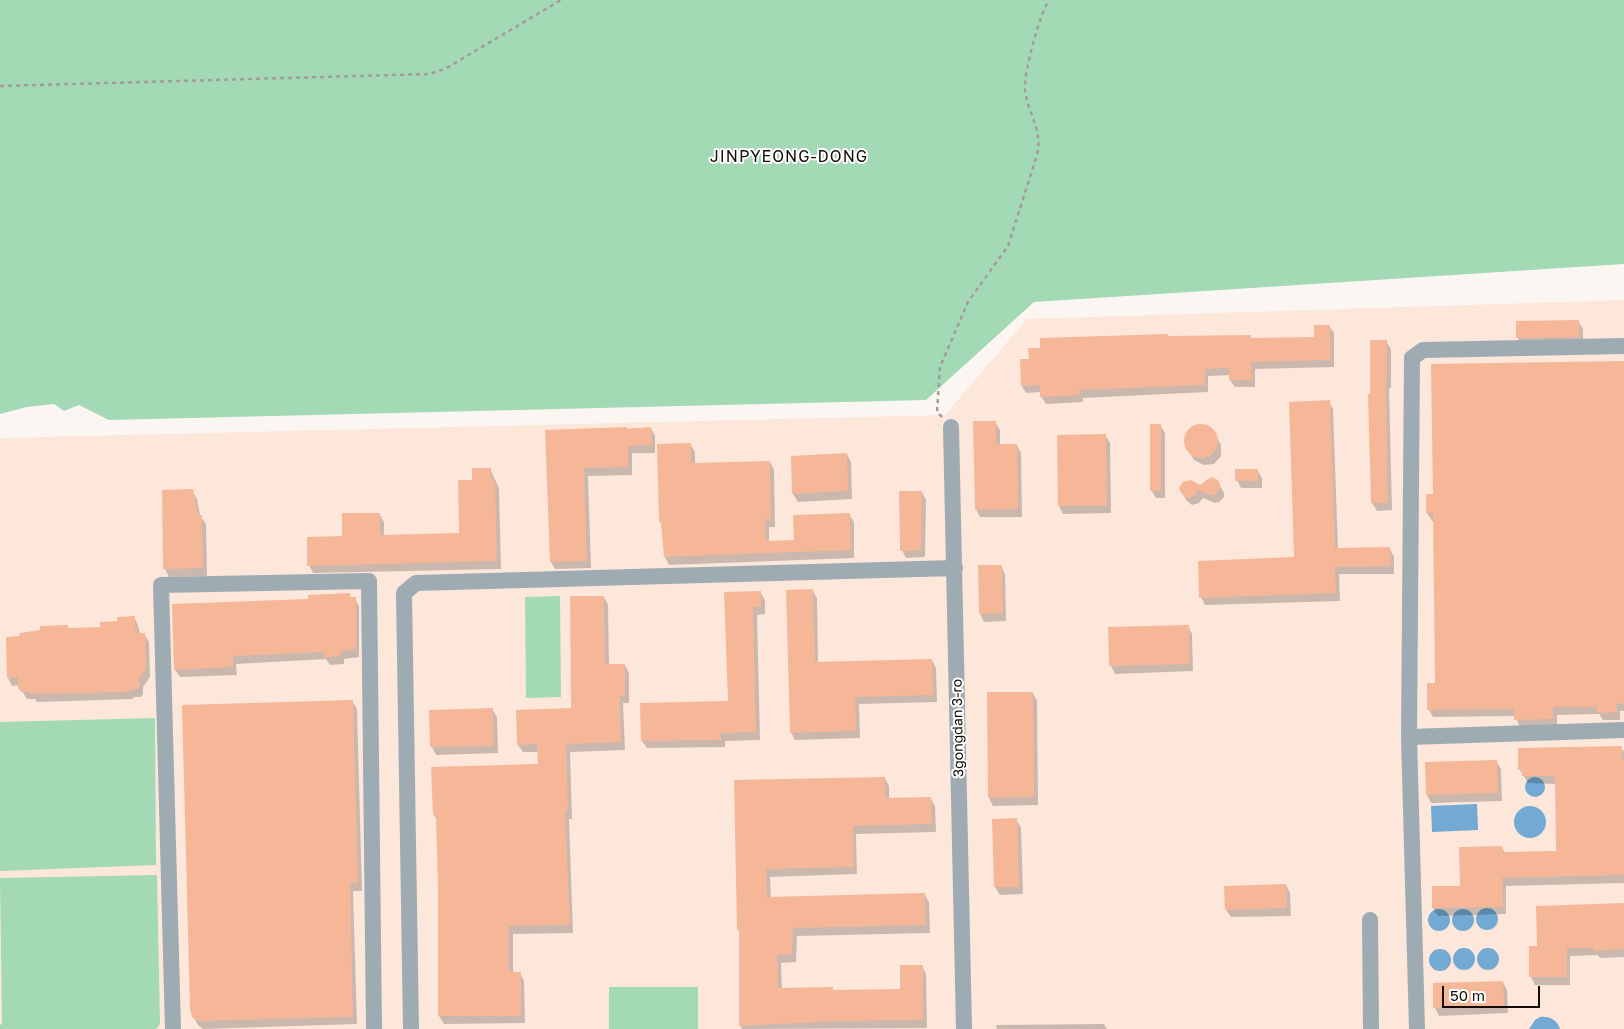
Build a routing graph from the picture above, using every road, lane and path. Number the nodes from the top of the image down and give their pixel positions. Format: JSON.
{"nodes":[{"id":1,"x":561,"y":0,"type":"edge"},
{"id":2,"x":1049,"y":0,"type":"edge"},
{"id":3,"x":0,"y":86,"type":"edge"},
{"id":4,"x":1624,"y":346,"type":"edge"},
{"id":5,"x":952,"y":427,"type":"joint"},
{"id":6,"x":955,"y":568,"type":"junction"},
{"id":7,"x":1624,"y":730,"type":"edge"},
{"id":8,"x":1409,"y":737,"type":"junction"},
{"id":9,"x":1370,"y":920,"type":"dead end"},
{"id":10,"x":173,"y":1029,"type":"edge"},
{"id":11,"x":374,"y":1029,"type":"edge"},
{"id":12,"x":412,"y":1029,"type":"edge"},
{"id":13,"x":964,"y":1029,"type":"edge"},
{"id":14,"x":1371,"y":1029,"type":"edge"},
{"id":15,"x":1417,"y":1029,"type":"edge"}],
"edges":[{"from":1,"to":3,"type":"path"},
{"from":2,"to":5,"type":"path"},
{"from":4,"to":8,"type":"street"},
{"from":5,"to":6,"type":"street","name":"3gongdan 3-ro"},
{"from":6,"to":12,"type":"street"},
{"from":6,"to":13,"type":"street","name":"3gongdan 3-ro"},
{"from":7,"to":8,"type":"street"},
{"from":8,"to":15,"type":"street"},
{"from":9,"to":14,"type":"street"},
{"from":10,"to":11,"type":"street"}]}
